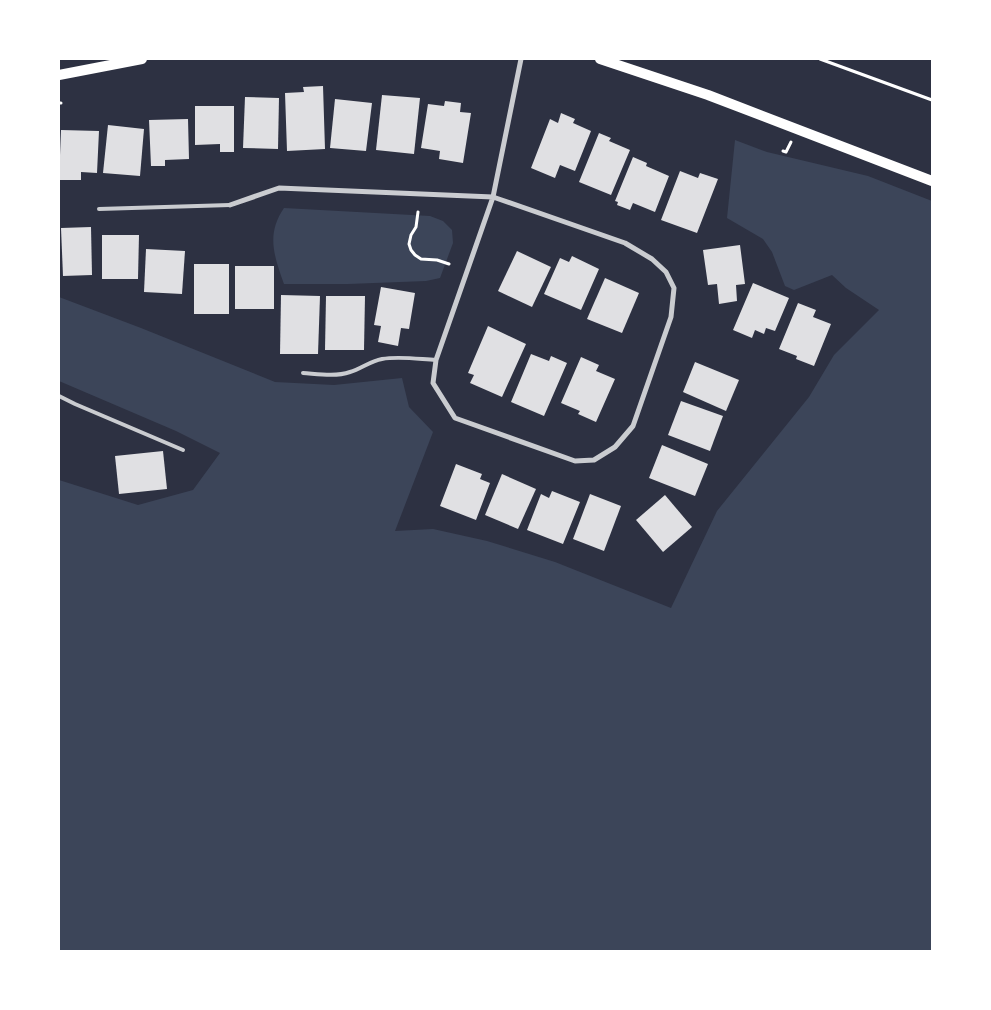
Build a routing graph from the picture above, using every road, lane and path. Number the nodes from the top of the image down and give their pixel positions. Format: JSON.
{"nodes":[{"id":1,"x":142,"y":59,"type":"edge"},
{"id":2,"x":521,"y":59,"type":"edge"},
{"id":3,"x":600,"y":59,"type":"edge"},
{"id":4,"x":820,"y":59,"type":"edge"},
{"id":5,"x":59,"y":75,"type":"edge"},
{"id":6,"x":932,"y":100,"type":"edge"},
{"id":7,"x":932,"y":181,"type":"edge"},
{"id":8,"x":493,"y":197,"type":"junction"},
{"id":9,"x":230,"y":205,"type":"joint"},
{"id":10,"x":99,"y":208,"type":"dead end"},
{"id":11,"x":418,"y":212,"type":"dead end"},
{"id":12,"x":449,"y":264,"type":"dead end"},
{"id":13,"x":436,"y":360,"type":"junction"},
{"id":14,"x":303,"y":373,"type":"dead end"},
{"id":15,"x":59,"y":396,"type":"edge"},
{"id":16,"x":182,"y":450,"type":"dead end"}],
"edges":[{"from":1,"to":5,"type":"main road"},
{"from":2,"to":8,"type":"street"},
{"from":3,"to":7,"type":"main road"},
{"from":4,"to":6,"type":"path"},
{"from":8,"to":9,"type":"street"},
{"from":8,"to":13,"type":"street"},
{"from":8,"to":13,"type":"street"},
{"from":9,"to":10,"type":"lane"},
{"from":11,"to":12,"type":"path"},
{"from":13,"to":14,"type":"lane"},
{"from":15,"to":16,"type":"lane"}]}
